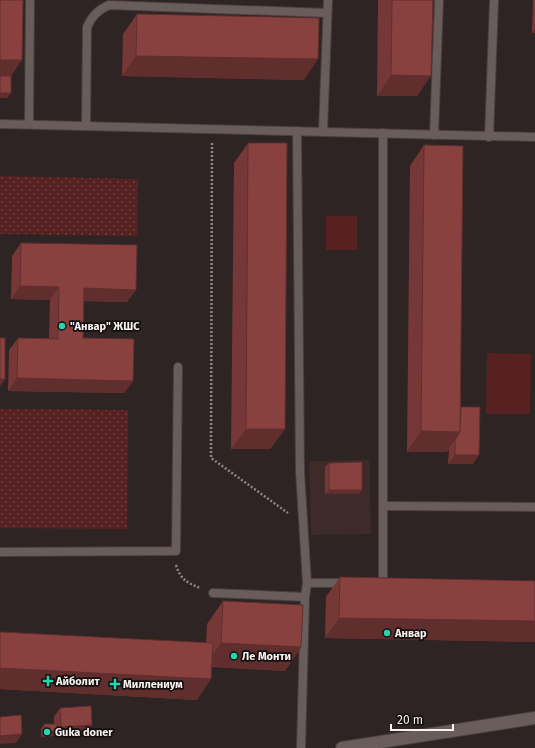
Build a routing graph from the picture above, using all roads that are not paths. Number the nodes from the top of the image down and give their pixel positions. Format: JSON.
{"nodes":[{"id":1,"x":30,"y":0,"type":"edge"},
{"id":2,"x":328,"y":0,"type":"edge"},
{"id":3,"x":439,"y":0,"type":"edge"},
{"id":4,"x":494,"y":0,"type":"edge"},
{"id":5,"x":327,"y":13,"type":"junction"},
{"id":6,"x":0,"y":124,"type":"edge"},
{"id":7,"x":29,"y":124,"type":"junction"},
{"id":8,"x":86,"y":126,"type":"junction"},
{"id":9,"x":297,"y":131,"type":"junction"},
{"id":10,"x":323,"y":131,"type":"junction"},
{"id":11,"x":382,"y":133,"type":"junction"},
{"id":12,"x":434,"y":135,"type":"junction"},
{"id":13,"x":489,"y":137,"type":"junction"},
{"id":14,"x":535,"y":137,"type":"edge"},
{"id":15,"x":178,"y":367,"type":"dead end"},
{"id":16,"x":383,"y":506,"type":"junction"},
{"id":17,"x":535,"y":507,"type":"edge"},
{"id":18,"x":0,"y":552,"type":"edge"},
{"id":19,"x":307,"y":583,"type":"junction"},
{"id":20,"x":352,"y":583,"type":"edge"},
{"id":21,"x":383,"y":583,"type":"edge"},
{"id":22,"x":213,"y":593,"type":"road end"},
{"id":23,"x":305,"y":597,"type":"junction"},
{"id":24,"x":535,"y":718,"type":"edge"},
{"id":25,"x":395,"y":744,"type":"edge"},
{"id":26,"x":301,"y":748,"type":"edge"},
{"id":27,"x":342,"y":748,"type":"edge"}],
"edges":[{"from":1,"to":7,"type":"lane"},
{"from":2,"to":5,"type":"lane"},
{"from":3,"to":12,"type":"lane"},
{"from":4,"to":13,"type":"lane"},
{"from":5,"to":8,"type":"lane"},
{"from":5,"to":10,"type":"lane"},
{"from":6,"to":7,"type":"lane"},
{"from":7,"to":8,"type":"lane"},
{"from":8,"to":9,"type":"lane"},
{"from":9,"to":10,"type":"lane"},
{"from":9,"to":19,"type":"lane"},
{"from":10,"to":11,"type":"lane"},
{"from":11,"to":12,"type":"lane"},
{"from":11,"to":16,"type":"lane"},
{"from":12,"to":13,"type":"lane"},
{"from":13,"to":14,"type":"lane"},
{"from":15,"to":18,"type":"lane"},
{"from":16,"to":17,"type":"lane"},
{"from":16,"to":21,"type":"lane"},
{"from":19,"to":20,"type":"lane"},
{"from":19,"to":23,"type":"lane"},
{"from":22,"to":23,"type":"lane"},
{"from":23,"to":26,"type":"lane"},
{"from":24,"to":25,"type":"street"},
{"from":25,"to":27,"type":"street"}]}
